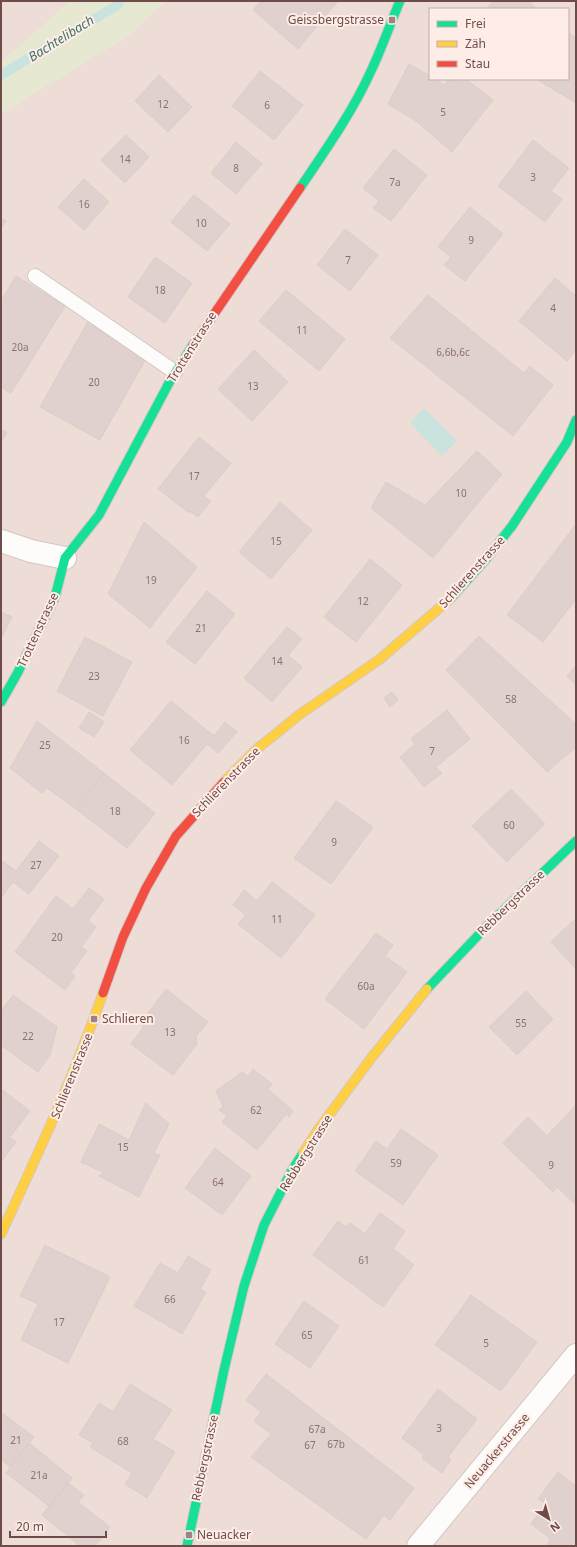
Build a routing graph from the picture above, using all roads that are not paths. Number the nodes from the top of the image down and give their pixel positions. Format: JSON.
{"nodes":[{"id":1,"x":400,"y":1,"type":"edge"},
{"id":2,"x":35,"y":276,"type":"dead end"},
{"id":3,"x":175,"y":372,"type":"junction"},
{"id":4,"x":576,"y":420,"type":"edge"},
{"id":5,"x":1,"y":541,"type":"edge"},
{"id":6,"x":65,"y":558,"type":"junction"},
{"id":7,"x":1,"y":702,"type":"edge"},
{"id":8,"x":576,"y":841,"type":"edge"},
{"id":9,"x":1,"y":1234,"type":"edge"},
{"id":10,"x":576,"y":1355,"type":"edge"},
{"id":11,"x":187,"y":1546,"type":"edge"},
{"id":12,"x":418,"y":1546,"type":"edge"}],
"edges":[{"from":1,"to":3,"type":"street","name":"Trottenstrasse"},
{"from":2,"to":3,"type":"lane"},
{"from":3,"to":6,"type":"street","name":"Trottenstrasse"},
{"from":4,"to":9,"type":"street","name":"Schlierenstrasse"},
{"from":5,"to":6,"type":"street"},
{"from":6,"to":7,"type":"street","name":"Trottenstrasse"},
{"from":8,"to":11,"type":"street","name":"Rebbergstrasse"},
{"from":10,"to":12,"type":"street","name":"Neuackerstrasse"}]}
